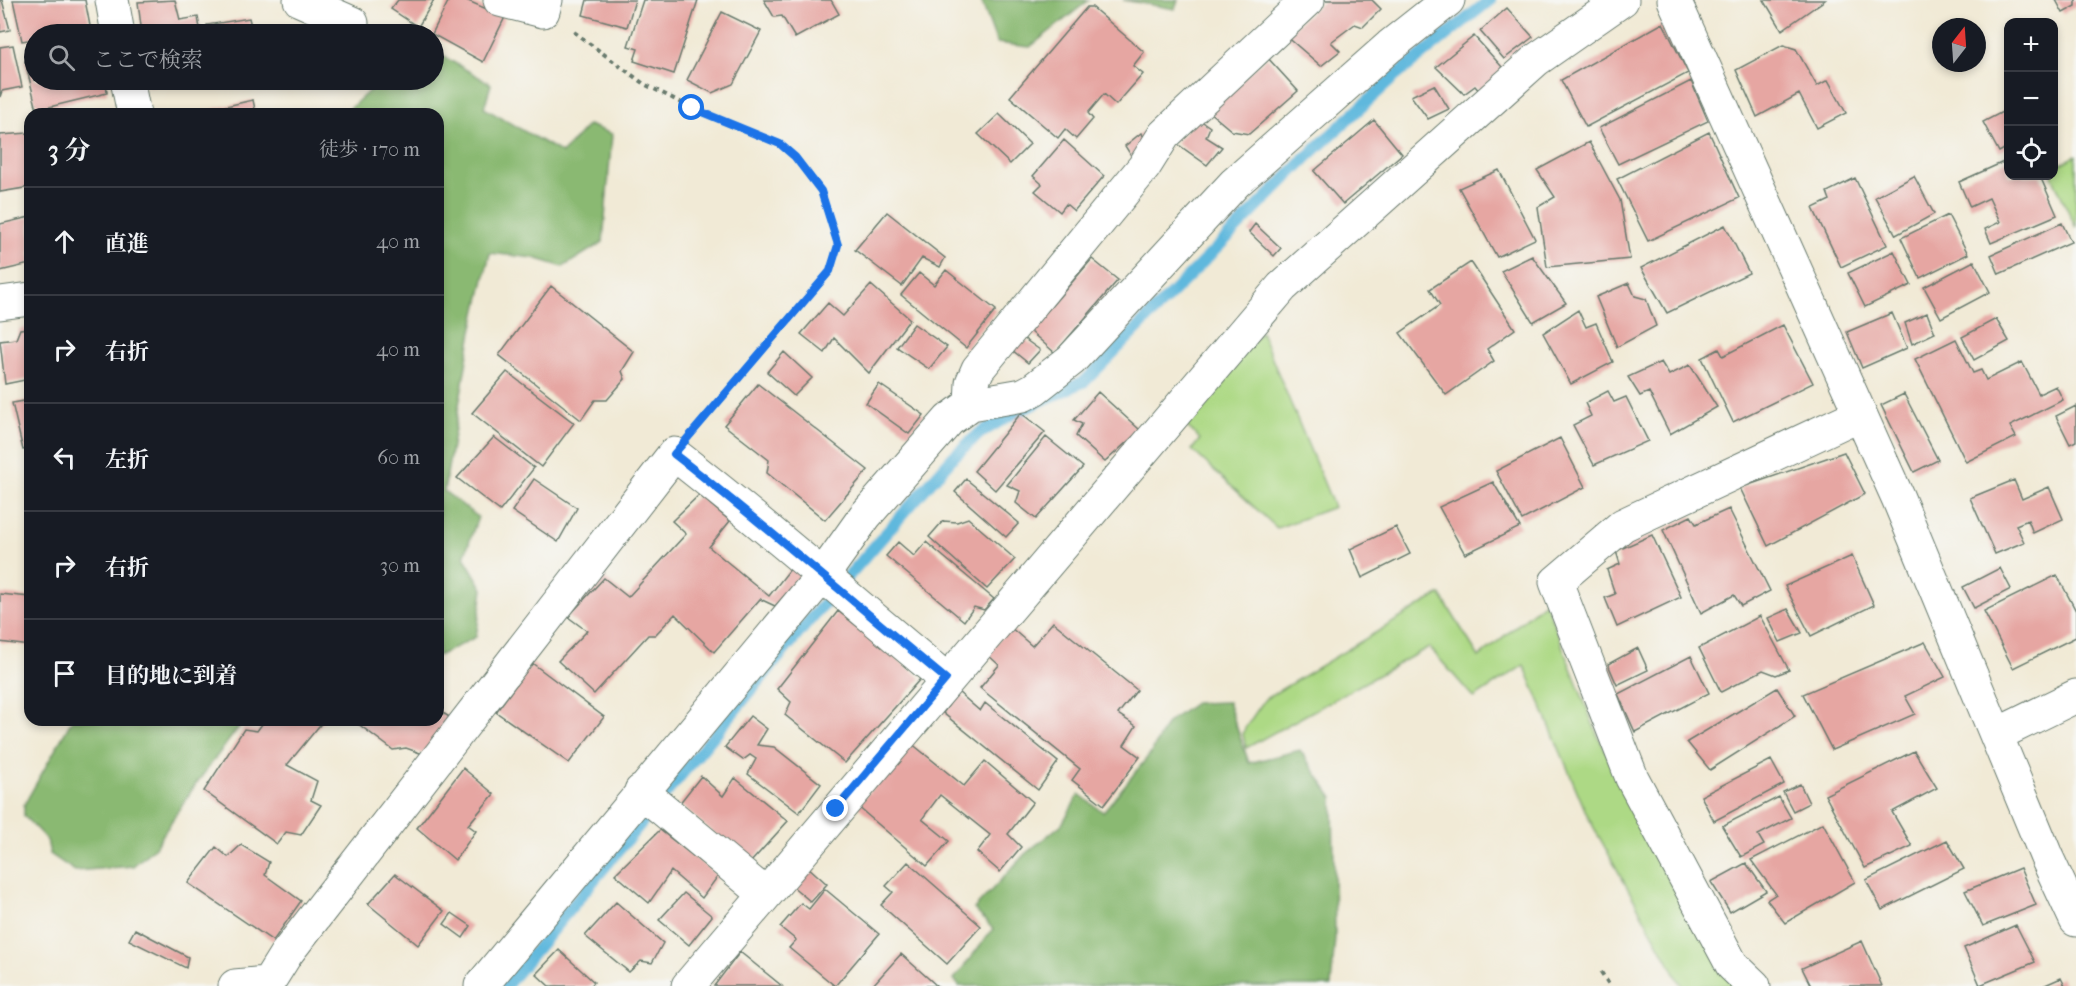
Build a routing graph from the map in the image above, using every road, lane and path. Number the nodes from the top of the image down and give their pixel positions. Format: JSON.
{"nodes":[{"id":1,"x":112,"y":0,"type":"edge"},
{"id":2,"x":300,"y":0,"type":"edge"},
{"id":3,"x":500,"y":0,"type":"edge"},
{"id":4,"x":1308,"y":0,"type":"edge"},
{"id":5,"x":1449,"y":0,"type":"edge"},
{"id":6,"x":1622,"y":0,"type":"edge"},
{"id":7,"x":1674,"y":0,"type":"edge"},
{"id":8,"x":544,"y":5,"type":"edge"},
{"id":9,"x":352,"y":23,"type":"dead end"},
{"id":10,"x":116,"y":24,"type":"edge"},
{"id":11,"x":129,"y":90,"type":"edge"},
{"id":12,"x":133,"y":108,"type":"edge"},
{"id":13,"x":24,"y":300,"type":"edge"},
{"id":14,"x":0,"y":303,"type":"edge"},
{"id":15,"x":971,"y":404,"type":"junction"},
{"id":16,"x":1860,"y":414,"type":"junction"},
{"id":17,"x":674,"y":454,"type":"junction"},
{"id":18,"x":834,"y":586,"type":"junction"},
{"id":19,"x":946,"y":679,"type":"junction"},
{"id":20,"x":2076,"y":696,"type":"edge"},
{"id":21,"x":1996,"y":735,"type":"junction"},
{"id":22,"x":652,"y":800,"type":"junction"},
{"id":23,"x":765,"y":894,"type":"junction"},
{"id":24,"x":2076,"y":920,"type":"edge"},
{"id":25,"x":1601,"y":972,"type":"dead end"},
{"id":26,"x":255,"y":985,"type":"edge"},
{"id":27,"x":481,"y":986,"type":"edge"},
{"id":28,"x":688,"y":986,"type":"edge"},
{"id":29,"x":1611,"y":986,"type":"edge"},
{"id":30,"x":1754,"y":986,"type":"edge"}],
"edges":[{"from":1,"to":10,"type":"street"},
{"from":2,"to":9,"type":"street"},
{"from":3,"to":8,"type":"street"},
{"from":4,"to":15,"type":"street"},
{"from":5,"to":15,"type":"street"},
{"from":6,"to":19,"type":"street"},
{"from":7,"to":16,"type":"street"},
{"from":8,"to":17,"type":"path"},
{"from":11,"to":12,"type":"street"},
{"from":13,"to":14,"type":"street"},
{"from":15,"to":18,"type":"street"},
{"from":16,"to":21,"type":"street"},
{"from":16,"to":30,"type":"street"},
{"from":17,"to":18,"type":"street"},
{"from":17,"to":26,"type":"street"},
{"from":18,"to":19,"type":"street"},
{"from":18,"to":22,"type":"street"},
{"from":19,"to":23,"type":"street"},
{"from":20,"to":21,"type":"street"},
{"from":21,"to":24,"type":"street"},
{"from":22,"to":23,"type":"street"},
{"from":22,"to":27,"type":"street"},
{"from":23,"to":28,"type":"street"},
{"from":25,"to":29,"type":"path"}]}
